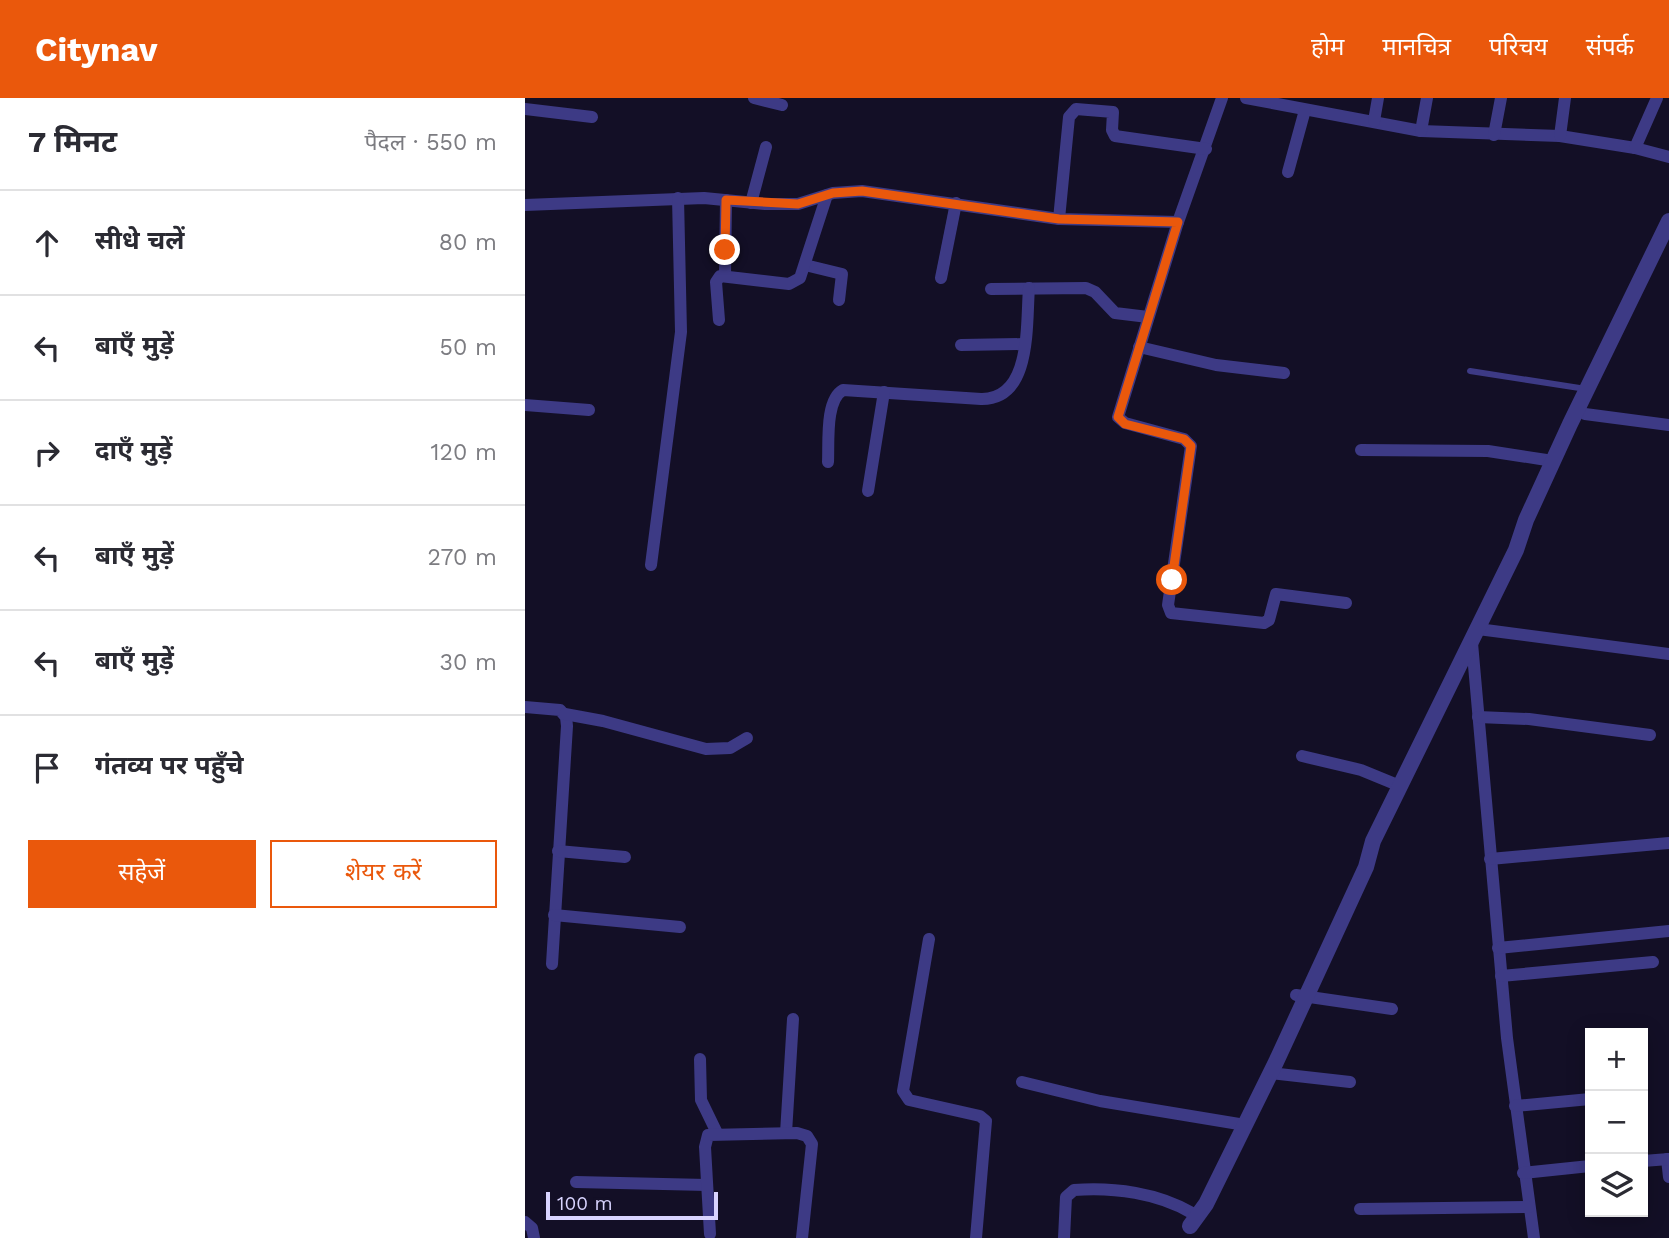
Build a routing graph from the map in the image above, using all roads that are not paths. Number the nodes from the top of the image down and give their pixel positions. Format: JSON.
{"nodes":[{"id":1,"x":754,"y":98,"type":"edge"},
{"id":2,"x":1222,"y":98,"type":"edge"},
{"id":3,"x":1246,"y":98,"type":"edge"},
{"id":4,"x":1378,"y":98,"type":"edge"},
{"id":5,"x":1427,"y":98,"type":"edge"},
{"id":6,"x":1501,"y":98,"type":"edge"},
{"id":7,"x":1565,"y":98,"type":"edge"},
{"id":8,"x":1657,"y":98,"type":"edge"},
{"id":9,"x":782,"y":105,"type":"dead end"},
{"id":10,"x":525,"y":109,"type":"edge"},
{"id":11,"x":1305,"y":110,"type":"junction"},
{"id":12,"x":592,"y":117,"type":"dead end"},
{"id":13,"x":1374,"y":121,"type":"junction"},
{"id":14,"x":1421,"y":131,"type":"junction"},
{"id":15,"x":1494,"y":135,"type":"junction"},
{"id":16,"x":1560,"y":136,"type":"junction"},
{"id":17,"x":766,"y":147,"type":"dead end"},
{"id":18,"x":1635,"y":148,"type":"junction"},
{"id":19,"x":1206,"y":149,"type":"junction"},
{"id":20,"x":1669,"y":157,"type":"edge"},
{"id":21,"x":1288,"y":172,"type":"dead end"},
{"id":22,"x":827,"y":195,"type":"junction"},
{"id":23,"x":678,"y":198,"type":"junction"},
{"id":24,"x":726,"y":200,"type":"junction"},
{"id":25,"x":751,"y":203,"type":"junction"},
{"id":26,"x":955,"y":203,"type":"junction"},
{"id":27,"x":525,"y":205,"type":"edge"},
{"id":28,"x":1059,"y":219,"type":"junction"},
{"id":29,"x":1669,"y":220,"type":"edge"},
{"id":30,"x":1178,"y":222,"type":"junction"},
{"id":31,"x":1669,"y":244,"type":"edge"},
{"id":32,"x":805,"y":265,"type":"junction"},
{"id":33,"x":725,"y":275,"type":"junction"},
{"id":34,"x":941,"y":278,"type":"dead end"},
{"id":35,"x":1029,"y":288,"type":"junction"},
{"id":36,"x":991,"y":289,"type":"dead end"},
{"id":37,"x":839,"y":300,"type":"dead end"},
{"id":38,"x":1148,"y":317,"type":"junction"},
{"id":39,"x":719,"y":320,"type":"dead end"},
{"id":40,"x":1025,"y":344,"type":"junction"},
{"id":41,"x":961,"y":345,"type":"dead end"},
{"id":42,"x":1139,"y":347,"type":"junction"},
{"id":43,"x":1470,"y":371,"type":"dead end"},
{"id":44,"x":1285,"y":373,"type":"dead end"},
{"id":45,"x":1587,"y":389,"type":"junction"},
{"id":46,"x":884,"y":392,"type":"junction"},
{"id":47,"x":525,"y":405,"type":"edge"},
{"id":48,"x":589,"y":410,"type":"dead end"},
{"id":49,"x":1585,"y":414,"type":"junction"},
{"id":50,"x":1669,"y":425,"type":"edge"},
{"id":51,"x":1361,"y":450,"type":"dead end"},
{"id":52,"x":1553,"y":461,"type":"junction"},
{"id":53,"x":828,"y":462,"type":"dead end"},
{"id":54,"x":868,"y":491,"type":"dead end"},
{"id":55,"x":1516,"y":550,"type":"junction"},
{"id":56,"x":652,"y":565,"type":"dead end"},
{"id":57,"x":1346,"y":603,"type":"dead end"},
{"id":58,"x":1475,"y":636,"type":"junction"},
{"id":59,"x":1669,"y":654,"type":"edge"},
{"id":60,"x":525,"y":707,"type":"edge"},
{"id":61,"x":565,"y":714,"type":"junction"},
{"id":62,"x":1478,"y":717,"type":"junction"},
{"id":63,"x":1650,"y":735,"type":"dead end"},
{"id":64,"x":747,"y":738,"type":"dead end"},
{"id":65,"x":1302,"y":756,"type":"dead end"},
{"id":66,"x":1400,"y":786,"type":"junction"},
{"id":67,"x":1669,"y":843,"type":"edge"},
{"id":68,"x":558,"y":851,"type":"junction"},
{"id":69,"x":625,"y":857,"type":"dead end"},
{"id":70,"x":1490,"y":859,"type":"junction"},
{"id":71,"x":554,"y":915,"type":"junction"},
{"id":72,"x":680,"y":927,"type":"dead end"},
{"id":73,"x":1669,"y":931,"type":"edge"},
{"id":74,"x":929,"y":939,"type":"dead end"},
{"id":75,"x":1499,"y":948,"type":"junction"},
{"id":76,"x":1653,"y":962,"type":"dead end"},
{"id":77,"x":552,"y":964,"type":"dead end"},
{"id":78,"x":1501,"y":976,"type":"junction"},
{"id":79,"x":1301,"y":996,"type":"junction"},
{"id":80,"x":1392,"y":1009,"type":"dead end"},
{"id":81,"x":793,"y":1018,"type":"dead end"},
{"id":82,"x":700,"y":1059,"type":"dead end"},
{"id":83,"x":1270,"y":1073,"type":"junction"},
{"id":84,"x":1022,"y":1082,"type":"dead end"},
{"id":85,"x":1350,"y":1082,"type":"dead end"},
{"id":86,"x":1585,"y":1099,"type":"edge"},
{"id":87,"x":1515,"y":1106,"type":"junction"},
{"id":88,"x":1240,"y":1124,"type":"junction"},
{"id":89,"x":717,"y":1133,"type":"junction"},
{"id":90,"x":786,"y":1133,"type":"junction"},
{"id":91,"x":1668,"y":1159,"type":"edge"},
{"id":92,"x":1648,"y":1161,"type":"edge"},
{"id":93,"x":1585,"y":1167,"type":"edge"},
{"id":94,"x":1523,"y":1173,"type":"junction"},
{"id":95,"x":1669,"y":1177,"type":"edge"},
{"id":96,"x":576,"y":1182,"type":"dead end"},
{"id":97,"x":707,"y":1185,"type":"junction"},
{"id":98,"x":1529,"y":1207,"type":"junction"},
{"id":99,"x":1360,"y":1209,"type":"dead end"},
{"id":100,"x":525,"y":1222,"type":"edge"},
{"id":101,"x":1189,"y":1226,"type":"edge"},
{"id":102,"x":710,"y":1234,"type":"dead end"},
{"id":103,"x":534,"y":1238,"type":"edge"},
{"id":104,"x":802,"y":1238,"type":"edge"},
{"id":105,"x":976,"y":1238,"type":"edge"},
{"id":106,"x":1064,"y":1238,"type":"edge"},
{"id":107,"x":1534,"y":1238,"type":"edge"}],
"edges":[{"from":1,"to":9,"type":"street"},
{"from":2,"to":19,"type":"street"},
{"from":3,"to":11,"type":"street"},
{"from":4,"to":13,"type":"street"},
{"from":5,"to":14,"type":"street"},
{"from":6,"to":15,"type":"street"},
{"from":7,"to":16,"type":"street"},
{"from":8,"to":18,"type":"street"},
{"from":10,"to":12,"type":"street"},
{"from":11,"to":13,"type":"street"},
{"from":11,"to":21,"type":"street"},
{"from":13,"to":14,"type":"street"},
{"from":14,"to":15,"type":"street"},
{"from":15,"to":16,"type":"street"},
{"from":16,"to":18,"type":"street"},
{"from":17,"to":25,"type":"street"},
{"from":18,"to":20,"type":"street"},
{"from":19,"to":28,"type":"street"},
{"from":19,"to":30,"type":"street"},
{"from":22,"to":25,"type":"street"},
{"from":22,"to":26,"type":"street"},
{"from":22,"to":32,"type":"street"},
{"from":23,"to":24,"type":"street"},
{"from":23,"to":27,"type":"street"},
{"from":23,"to":56,"type":"street"},
{"from":24,"to":25,"type":"street"},
{"from":24,"to":33,"type":"street"},
{"from":26,"to":28,"type":"street"},
{"from":26,"to":34,"type":"street"},
{"from":28,"to":30,"type":"street"},
{"from":29,"to":45,"type":"street"},
{"from":30,"to":38,"type":"street"},
{"from":31,"to":49,"type":"street"},
{"from":32,"to":33,"type":"street"},
{"from":32,"to":37,"type":"street"},
{"from":33,"to":39,"type":"street"},
{"from":35,"to":36,"type":"street"},
{"from":35,"to":38,"type":"street"},
{"from":35,"to":40,"type":"street"},
{"from":38,"to":42,"type":"street"},
{"from":40,"to":41,"type":"street"},
{"from":40,"to":46,"type":"street"},
{"from":42,"to":44,"type":"street"},
{"from":42,"to":57,"type":"street"},
{"from":43,"to":45,"type":"lane"},
{"from":45,"to":52,"type":"street"},
{"from":46,"to":53,"type":"street"},
{"from":46,"to":54,"type":"street"},
{"from":47,"to":48,"type":"street"},
{"from":49,"to":50,"type":"street"},
{"from":49,"to":55,"type":"street"},
{"from":51,"to":52,"type":"street"},
{"from":52,"to":55,"type":"street"},
{"from":55,"to":58,"type":"street"},
{"from":58,"to":59,"type":"street"},
{"from":58,"to":62,"type":"street"},
{"from":58,"to":66,"type":"street"},
{"from":60,"to":61,"type":"street"},
{"from":61,"to":64,"type":"street"},
{"from":61,"to":68,"type":"street"},
{"from":62,"to":63,"type":"street"},
{"from":62,"to":70,"type":"street"},
{"from":65,"to":66,"type":"street"},
{"from":66,"to":79,"type":"street"},
{"from":67,"to":70,"type":"street"},
{"from":68,"to":69,"type":"street"},
{"from":68,"to":71,"type":"street"},
{"from":70,"to":75,"type":"street"},
{"from":71,"to":72,"type":"street"},
{"from":71,"to":77,"type":"street"},
{"from":73,"to":75,"type":"street"},
{"from":74,"to":105,"type":"street"},
{"from":75,"to":78,"type":"street"},
{"from":76,"to":78,"type":"street"},
{"from":78,"to":87,"type":"street"},
{"from":79,"to":80,"type":"street"},
{"from":79,"to":83,"type":"street"},
{"from":79,"to":88,"type":"street"},
{"from":81,"to":90,"type":"street"},
{"from":82,"to":89,"type":"street"},
{"from":83,"to":85,"type":"street"},
{"from":83,"to":88,"type":"street"},
{"from":84,"to":88,"type":"street"},
{"from":86,"to":87,"type":"street"},
{"from":87,"to":94,"type":"street"},
{"from":88,"to":101,"type":"street"},
{"from":89,"to":90,"type":"street"},
{"from":89,"to":97,"type":"street"},
{"from":90,"to":104,"type":"street"},
{"from":91,"to":92,"type":"street"},
{"from":91,"to":95,"type":"street"},
{"from":93,"to":94,"type":"street"},
{"from":94,"to":98,"type":"street"},
{"from":96,"to":97,"type":"street"},
{"from":97,"to":102,"type":"street"},
{"from":98,"to":99,"type":"street"},
{"from":98,"to":107,"type":"street"},
{"from":100,"to":103,"type":"street"},
{"from":101,"to":106,"type":"street"}]}
